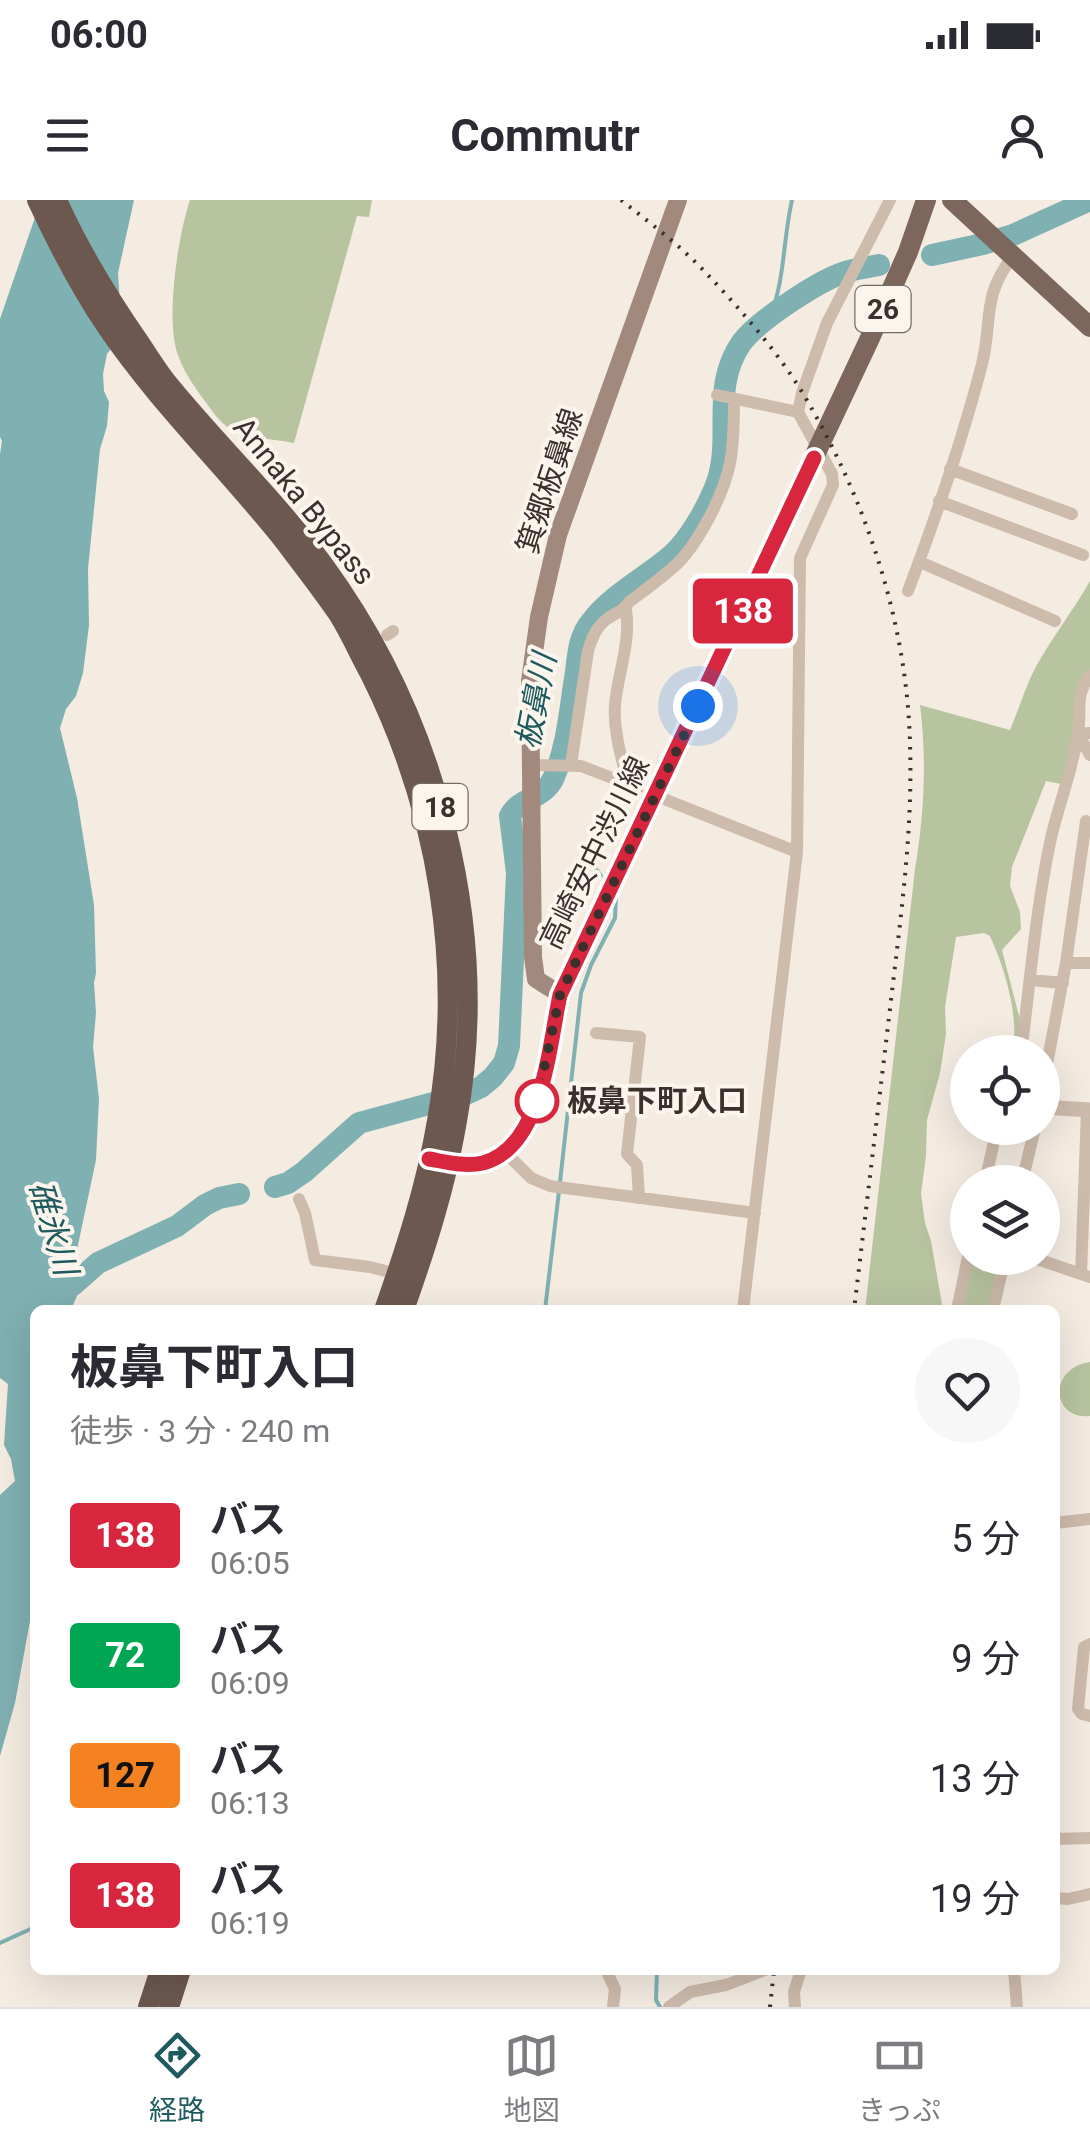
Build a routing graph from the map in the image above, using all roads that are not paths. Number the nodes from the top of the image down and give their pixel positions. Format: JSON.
{"nodes":[{"id":1,"x":37,"y":200,"type":"edge"},
{"id":2,"x":57,"y":200,"type":"edge"},
{"id":3,"x":678,"y":200,"type":"edge"},
{"id":4,"x":890,"y":200,"type":"edge"},
{"id":5,"x":926,"y":200,"type":"edge"},
{"id":6,"x":952,"y":200,"type":"edge"},
{"id":7,"x":1013,"y":256,"type":"junction"},
{"id":8,"x":1090,"y":326,"type":"edge"},
{"id":9,"x":798,"y":412,"type":"junction"},
{"id":10,"x":950,"y":470,"type":"junction"},
{"id":11,"x":940,"y":501,"type":"junction"},
{"id":12,"x":1072,"y":514,"type":"dead end"},
{"id":13,"x":1083,"y":555,"type":"dead end"},
{"id":14,"x":920,"y":562,"type":"junction"},
{"id":15,"x":908,"y":591,"type":"dead end"},
{"id":16,"x":626,"y":609,"type":"junction"},
{"id":17,"x":1056,"y":620,"type":"dead end"},
{"id":18,"x":1090,"y":675,"type":"edge"},
{"id":19,"x":1084,"y":734,"type":"edge"},
{"id":20,"x":1090,"y":755,"type":"edge"},
{"id":21,"x":538,"y":765,"type":"junction"},
{"id":22,"x":567,"y":765,"type":"junction"},
{"id":23,"x":659,"y":797,"type":"dead end"},
{"id":24,"x":1086,"y":822,"type":"dead end"},
{"id":25,"x":797,"y":852,"type":"junction"},
{"id":26,"x":1083,"y":899,"type":"edge"},
{"id":27,"x":1066,"y":962,"type":"junction"},
{"id":28,"x":1090,"y":963,"type":"edge"},
{"id":29,"x":1030,"y":980,"type":"junction"},
{"id":30,"x":1063,"y":983,"type":"junction"},
{"id":31,"x":560,"y":995,"type":"junction"},
{"id":32,"x":596,"y":1033,"type":"dead end"},
{"id":33,"x":1023,"y":1035,"type":"edge"},
{"id":34,"x":1053,"y":1035,"type":"edge"},
{"id":35,"x":450,"y":1095,"type":"junction"},
{"id":36,"x":1060,"y":1108,"type":"edge"},
{"id":37,"x":1088,"y":1110,"type":"edge"},
{"id":38,"x":504,"y":1151,"type":"junction"},
{"id":39,"x":439,"y":1160,"type":"junction"},
{"id":40,"x":639,"y":1198,"type":"junction"},
{"id":41,"x":299,"y":1199,"type":"dead end"},
{"id":42,"x":754,"y":1213,"type":"junction"},
{"id":43,"x":1060,"y":1267,"type":"edge"},
{"id":44,"x":397,"y":1274,"type":"junction"},
{"id":45,"x":964,"y":1275,"type":"edge"},
{"id":46,"x":1001,"y":1275,"type":"edge"},
{"id":47,"x":1086,"y":1276,"type":"edge"},
{"id":48,"x":386,"y":1305,"type":"edge"},
{"id":49,"x":406,"y":1305,"type":"edge"},
{"id":50,"x":744,"y":1305,"type":"edge"},
{"id":51,"x":958,"y":1305,"type":"edge"},
{"id":52,"x":995,"y":1305,"type":"edge"},
{"id":53,"x":1090,"y":1519,"type":"edge"},
{"id":54,"x":1060,"y":1522,"type":"edge"},
{"id":55,"x":1090,"y":1644,"type":"edge"},
{"id":56,"x":1090,"y":1716,"type":"edge"},
{"id":57,"x":1090,"y":1838,"type":"edge"},
{"id":58,"x":1060,"y":1839,"type":"edge"},
{"id":59,"x":1090,"y":1894,"type":"edge"},
{"id":60,"x":1060,"y":1898,"type":"edge"},
{"id":61,"x":158,"y":1975,"type":"edge"},
{"id":62,"x":179,"y":1975,"type":"edge"},
{"id":63,"x":608,"y":1975,"type":"edge"},
{"id":64,"x":752,"y":1975,"type":"edge"},
{"id":65,"x":799,"y":1975,"type":"edge"},
{"id":66,"x":1014,"y":1975,"type":"edge"},
{"id":67,"x":148,"y":2007,"type":"edge"},
{"id":68,"x":168,"y":2007,"type":"edge"},
{"id":69,"x":613,"y":2007,"type":"edge"},
{"id":70,"x":670,"y":2007,"type":"edge"},
{"id":71,"x":796,"y":2007,"type":"edge"},
{"id":72,"x":1017,"y":2007,"type":"edge"}],
"edges":[{"from":1,"to":35,"type":"highway","name":"Annaka Bypass","number":"18"},
{"from":2,"to":35,"type":"highway","name":"Annaka Bypass","number":"18"},
{"from":3,"to":21,"type":"main road","name":"箕郷板鼻線"},
{"from":4,"to":9,"type":"street"},
{"from":5,"to":31,"type":"main road","name":"高崎安中渋川線","number":"26"},
{"from":6,"to":7,"type":"main road"},
{"from":7,"to":8,"type":"main road"},
{"from":7,"to":10,"type":"street"},
{"from":9,"to":16,"type":"street"},
{"from":9,"to":25,"type":"street"},
{"from":10,"to":11,"type":"street"},
{"from":10,"to":12,"type":"street"},
{"from":11,"to":13,"type":"street"},
{"from":11,"to":14,"type":"street"},
{"from":14,"to":15,"type":"street"},
{"from":14,"to":17,"type":"street"},
{"from":16,"to":22,"type":"street"},
{"from":16,"to":22,"type":"street"},
{"from":18,"to":19,"type":"street"},
{"from":19,"to":20,"type":"street"},
{"from":19,"to":29,"type":"street"},
{"from":21,"to":22,"type":"street"},
{"from":21,"to":31,"type":"main road","name":"箕郷板鼻線"},
{"from":23,"to":25,"type":"street"},
{"from":24,"to":26,"type":"street"},
{"from":25,"to":42,"type":"street"},
{"from":26,"to":27,"type":"street"},
{"from":27,"to":28,"type":"street"},
{"from":27,"to":30,"type":"street"},
{"from":29,"to":30,"type":"street"},
{"from":29,"to":33,"type":"street"},
{"from":30,"to":34,"type":"street"},
{"from":31,"to":38,"type":"main road","name":"高崎安中渋川線","number":"26"},
{"from":32,"to":40,"type":"street"},
{"from":35,"to":39,"type":"highway","name":"Annaka Bypass","number":"18"},
{"from":36,"to":37,"type":"street"},
{"from":37,"to":47,"type":"street"},
{"from":38,"to":39,"type":"main road"},
{"from":38,"to":40,"type":"street"},
{"from":39,"to":44,"type":"highway","number":"18"},
{"from":39,"to":49,"type":"highway","number":"18"},
{"from":40,"to":42,"type":"street"},
{"from":41,"to":44,"type":"street"},
{"from":42,"to":50,"type":"street"},
{"from":43,"to":47,"type":"street"},
{"from":44,"to":48,"type":"highway","number":"18"},
{"from":45,"to":51,"type":"street"},
{"from":46,"to":52,"type":"street"},
{"from":53,"to":54,"type":"street"},
{"from":55,"to":56,"type":"street"},
{"from":57,"to":58,"type":"street"},
{"from":59,"to":60,"type":"street"},
{"from":61,"to":67,"type":"highway"},
{"from":62,"to":68,"type":"highway"},
{"from":63,"to":69,"type":"street"},
{"from":64,"to":70,"type":"street"},
{"from":65,"to":71,"type":"street"},
{"from":66,"to":72,"type":"street"}]}
